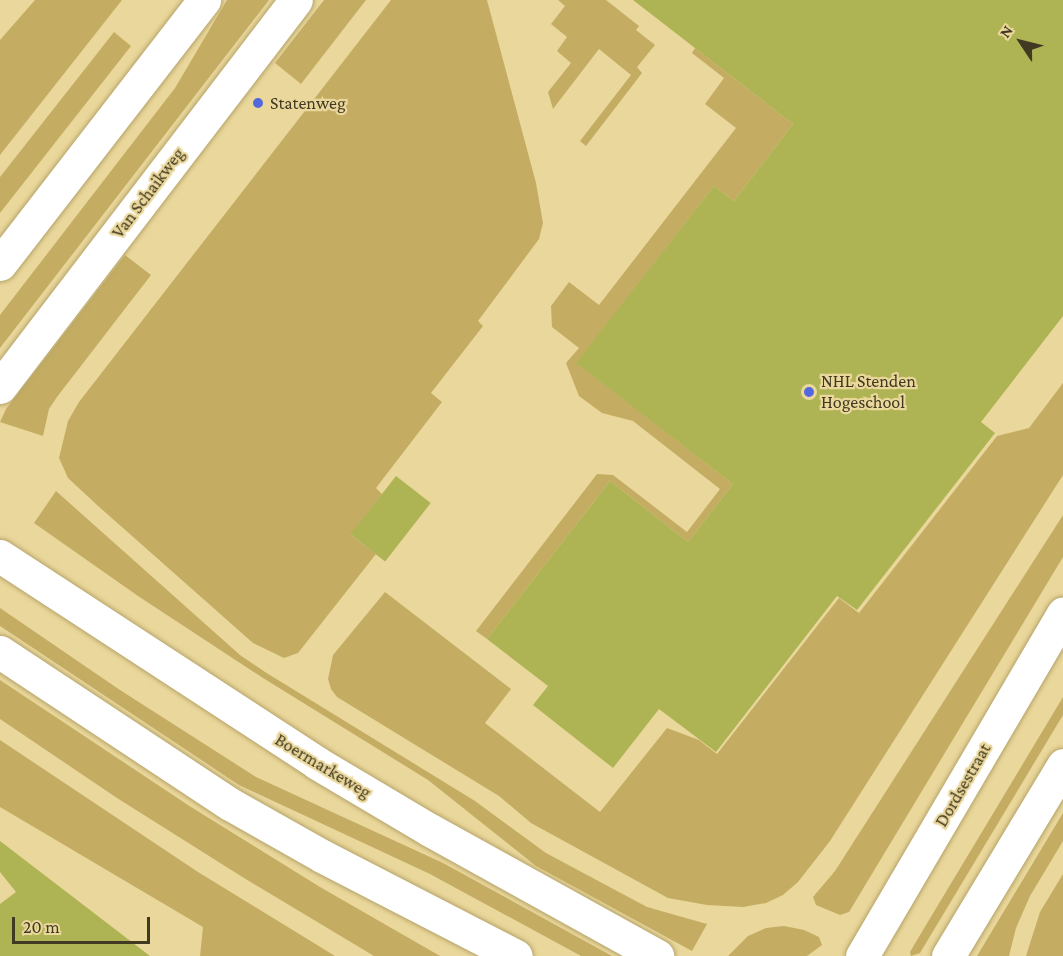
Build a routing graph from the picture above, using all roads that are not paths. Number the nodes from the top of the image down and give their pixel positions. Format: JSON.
{"nodes":[{"id":1,"x":204,"y":0,"type":"edge"},
{"id":2,"x":296,"y":0,"type":"edge"},
{"id":3,"x":0,"y":264,"type":"edge"},
{"id":4,"x":0,"y":387,"type":"edge"},
{"id":5,"x":0,"y":556,"type":"edge"},
{"id":6,"x":1063,"y":614,"type":"edge"},
{"id":7,"x":0,"y":652,"type":"edge"},
{"id":8,"x":1063,"y":765,"type":"edge"},
{"id":9,"x":516,"y":956,"type":"edge"},
{"id":10,"x":657,"y":956,"type":"edge"},
{"id":11,"x":862,"y":956,"type":"edge"},
{"id":12,"x":948,"y":956,"type":"edge"}],
"edges":[{"from":1,"to":3,"type":"street"},
{"from":2,"to":4,"type":"street","name":"Van Schaikweg"},
{"from":5,"to":10,"type":"street","name":"Boermarkeweg"},
{"from":6,"to":11,"type":"street","name":"Dordsestraat"},
{"from":7,"to":9,"type":"street"},
{"from":8,"to":12,"type":"street"}]}
